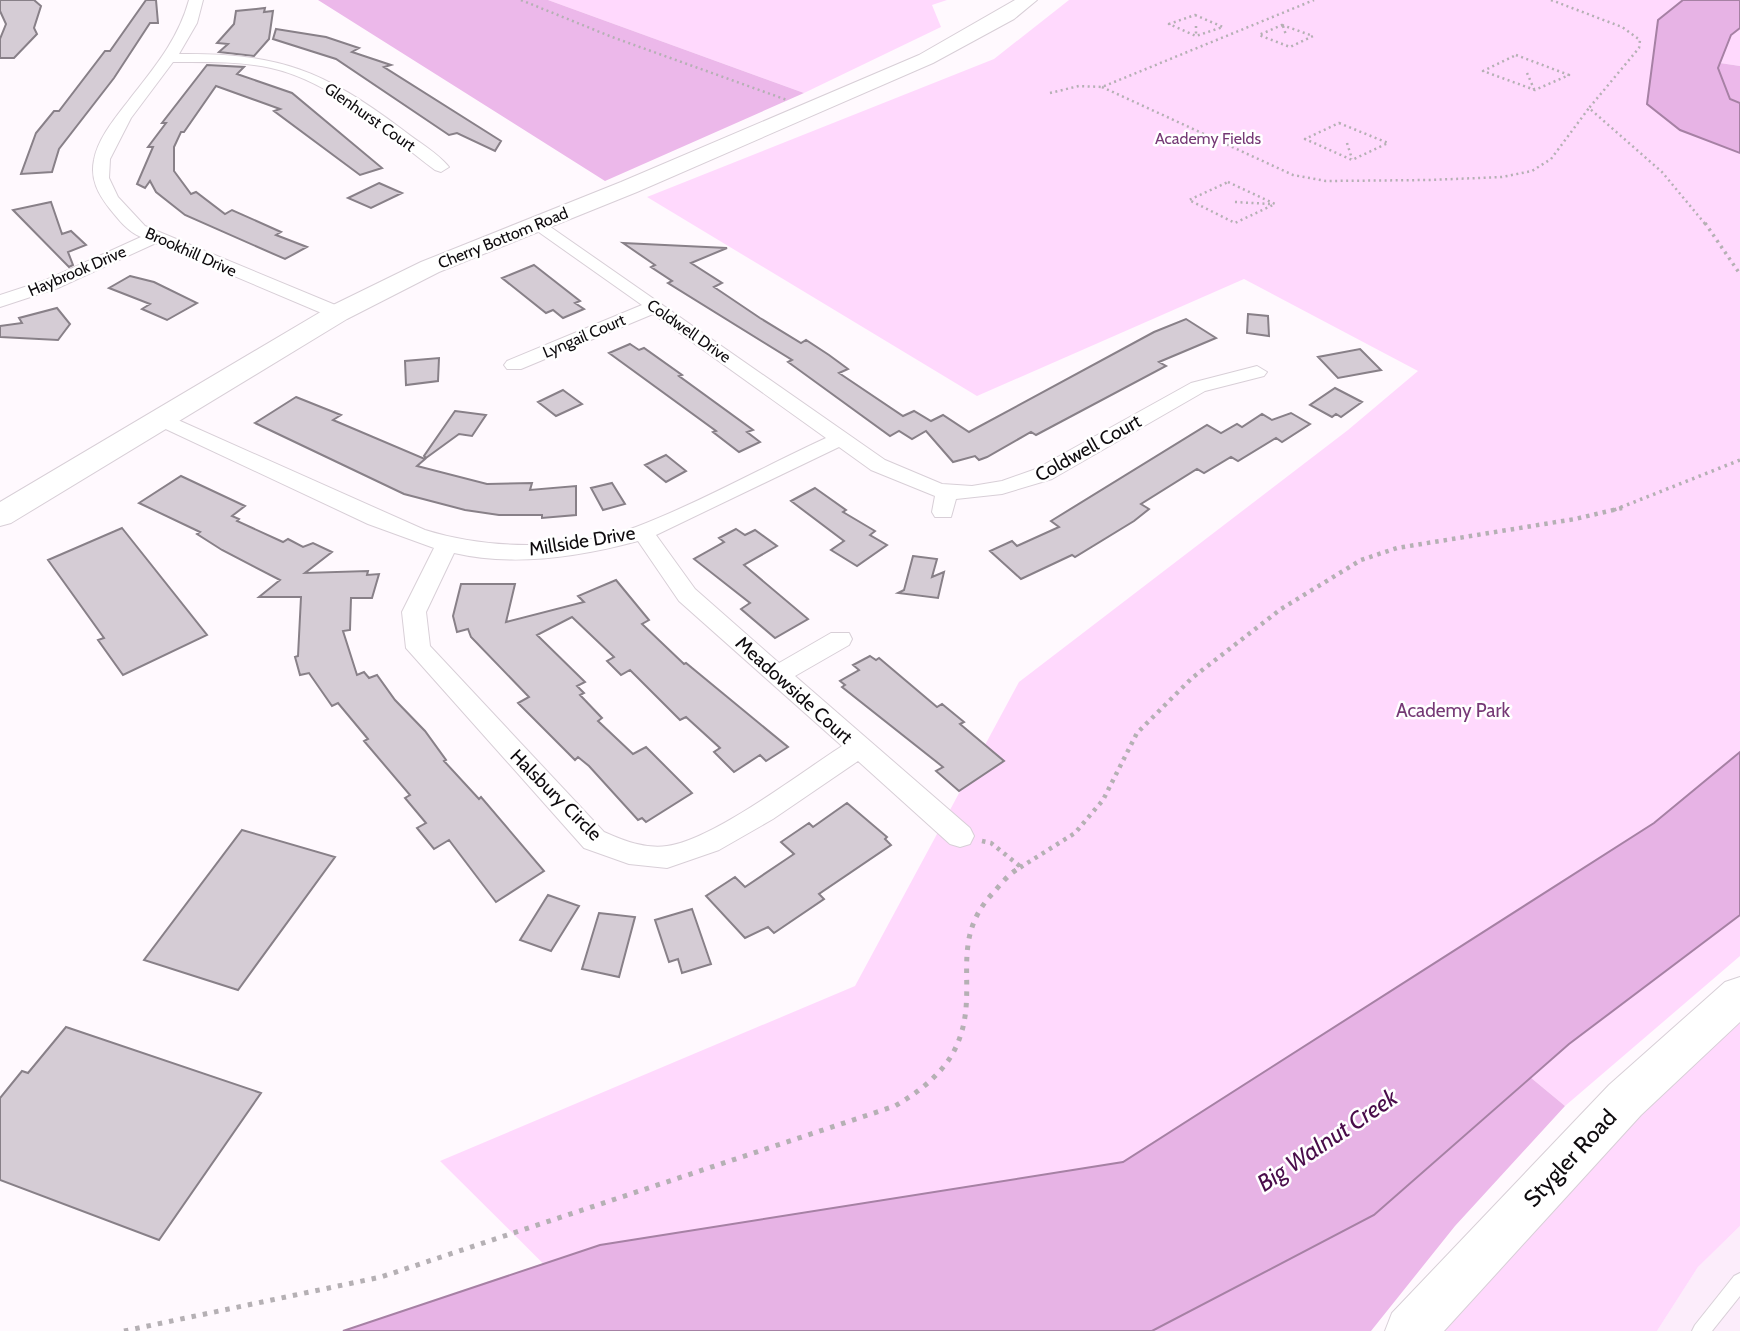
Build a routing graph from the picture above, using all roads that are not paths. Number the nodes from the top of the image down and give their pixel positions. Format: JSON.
{"nodes":[{"id":1,"x":196,"y":0,"type":"edge"},
{"id":2,"x":1027,"y":0,"type":"edge"},
{"id":3,"x":171,"y":58,"type":"junction"},
{"id":4,"x":441,"y":167,"type":"dead end"},
{"id":5,"x":539,"y":223,"type":"junction"},
{"id":6,"x":154,"y":238,"type":"junction"},
{"id":7,"x":0,"y":301,"type":"edge"},
{"id":8,"x":654,"y":307,"type":"junction"},
{"id":9,"x":338,"y":313,"type":"junction"},
{"id":10,"x":514,"y":365,"type":"dead end"},
{"id":11,"x":1257,"y":372,"type":"dead end"},
{"id":12,"x":162,"y":420,"type":"junction"},
{"id":13,"x":841,"y":439,"type":"junction"},
{"id":14,"x":0,"y":516,"type":"edge"},
{"id":15,"x":643,"y":531,"type":"junction"},
{"id":16,"x":447,"y":543,"type":"junction"},
{"id":17,"x":840,"y":639,"type":"dead end"},
{"id":18,"x":777,"y":675,"type":"junction"},
{"id":19,"x":859,"y":748,"type":"junction"},
{"id":20,"x":960,"y":835,"type":"road end"},
{"id":21,"x":1740,"y":995,"type":"edge"},
{"id":22,"x":1740,"y":1282,"type":"edge"},
{"id":23,"x":1410,"y":1331,"type":"edge"},
{"id":24,"x":1701,"y":1331,"type":"edge"}],
"edges":[{"from":1,"to":3,"type":"street","name":"Brookhill Drive"},
{"from":2,"to":5,"type":"main road","name":"Cherry Bottom Road"},
{"from":3,"to":4,"type":"street","name":"Glenhurst Court"},
{"from":3,"to":6,"type":"street","name":"Brookhill Drive"},
{"from":5,"to":8,"type":"street","name":"Coldwell Drive"},
{"from":5,"to":9,"type":"main road","name":"Cherry Bottom Road"},
{"from":6,"to":7,"type":"street","name":"Haybrook Drive"},
{"from":6,"to":9,"type":"street","name":"Brookhill Drive"},
{"from":8,"to":10,"type":"street","name":"Lyngail Court"},
{"from":8,"to":13,"type":"street","name":"Coldwell Drive"},
{"from":9,"to":12,"type":"main road","name":"Cherry Bottom Road"},
{"from":11,"to":13,"type":"street","name":"Coldwell Court"},
{"from":12,"to":14,"type":"main road","name":"Cherry Bottom Road"},
{"from":12,"to":16,"type":"street","name":"Millside Drive"},
{"from":13,"to":15,"type":"street","name":"Millside Drive"},
{"from":15,"to":16,"type":"street","name":"Millside Drive"},
{"from":15,"to":18,"type":"street","name":"Meadowside Court"},
{"from":16,"to":19,"type":"street","name":"Halsbury Circle"},
{"from":17,"to":18,"type":"street"},
{"from":18,"to":19,"type":"street","name":"Meadowside Court"},
{"from":19,"to":20,"type":"street","name":"Meadowside Court"},
{"from":21,"to":23,"type":"main road","name":"Stygler Road"},
{"from":22,"to":24,"type":"lane"}]}
